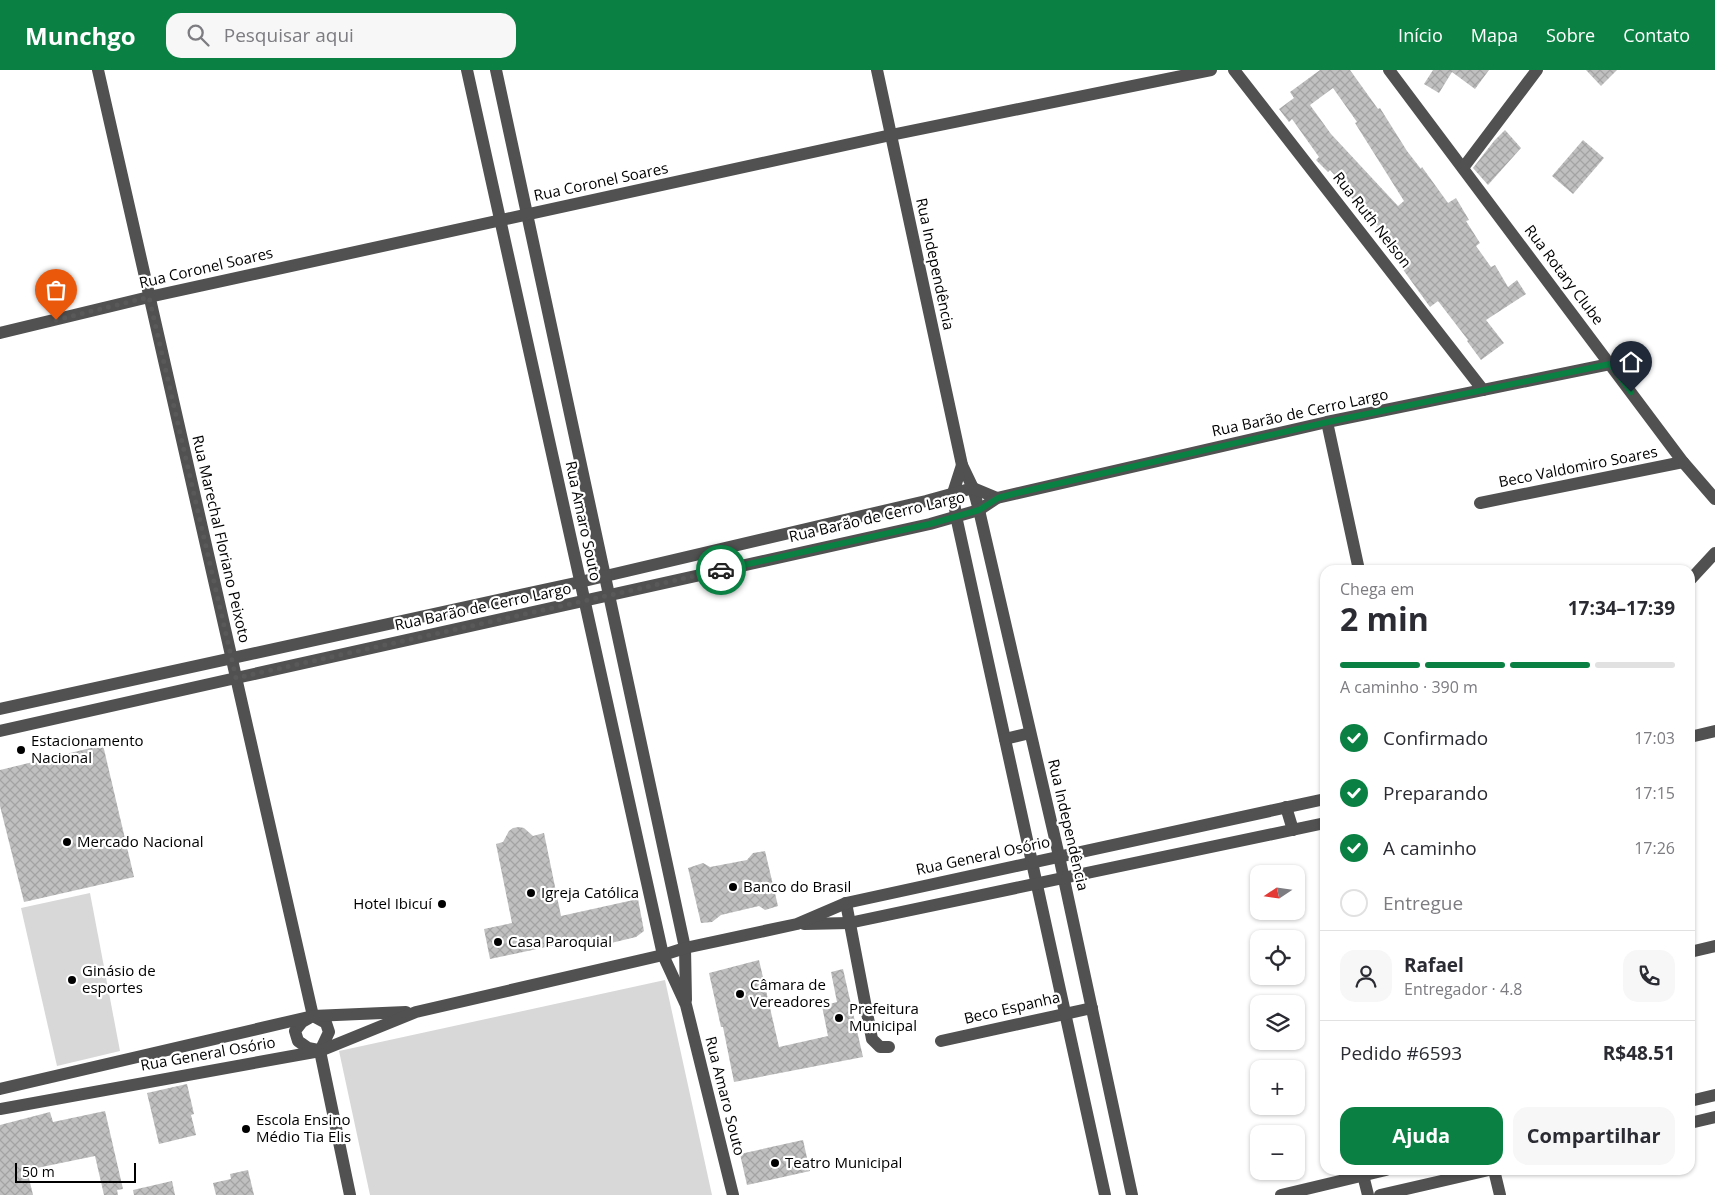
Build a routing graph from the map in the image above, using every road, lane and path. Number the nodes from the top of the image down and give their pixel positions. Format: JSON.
{"nodes":[{"id":1,"x":98,"y":70,"type":"edge"},
{"id":2,"x":467,"y":70,"type":"edge"},
{"id":3,"x":496,"y":70,"type":"edge"},
{"id":4,"x":877,"y":70,"type":"edge"},
{"id":5,"x":1211,"y":70,"type":"edge"},
{"id":6,"x":1234,"y":70,"type":"edge"},
{"id":7,"x":1389,"y":70,"type":"edge"},
{"id":8,"x":1537,"y":70,"type":"edge"},
{"id":9,"x":891,"y":135,"type":"junction"},
{"id":10,"x":1463,"y":168,"type":"junction"},
{"id":11,"x":528,"y":215,"type":"junction"},
{"id":12,"x":500,"y":220,"type":"junction"},
{"id":13,"x":149,"y":297,"type":"junction"},
{"id":14,"x":0,"y":333,"type":"edge"},
{"id":15,"x":1610,"y":364,"type":"junction"},
{"id":16,"x":1483,"y":390,"type":"junction"},
{"id":17,"x":1328,"y":422,"type":"junction"},
{"id":18,"x":1683,"y":462,"type":"junction"},
{"id":19,"x":962,"y":465,"type":"junction"},
{"id":20,"x":973,"y":488,"type":"junction"},
{"id":21,"x":953,"y":493,"type":"junction"},
{"id":22,"x":998,"y":498,"type":"junction"},
{"id":23,"x":1715,"y":499,"type":"edge"},
{"id":24,"x":1480,"y":503,"type":"dead end"},
{"id":25,"x":889,"y":510,"type":"junction"},
{"id":26,"x":979,"y":510,"type":"junction"},
{"id":27,"x":956,"y":516,"type":"junction"},
{"id":28,"x":894,"y":532,"type":"junction"},
{"id":29,"x":720,"y":549,"type":"junction"},
{"id":30,"x":1715,"y":552,"type":"edge"},
{"id":31,"x":1358,"y":565,"type":"edge"},
{"id":32,"x":724,"y":569,"type":"junction"},
{"id":33,"x":1695,"y":574,"type":"edge"},
{"id":34,"x":604,"y":576,"type":"junction"},
{"id":35,"x":580,"y":582,"type":"junction"},
{"id":36,"x":608,"y":595,"type":"junction"},
{"id":37,"x":584,"y":601,"type":"junction"},
{"id":38,"x":356,"y":630,"type":"junction"},
{"id":39,"x":360,"y":650,"type":"junction"},
{"id":40,"x":231,"y":657,"type":"junction"},
{"id":41,"x":236,"y":678,"type":"junction"},
{"id":42,"x":52,"y":697,"type":"junction"},
{"id":43,"x":2,"y":709,"type":"edge"},
{"id":44,"x":58,"y":718,"type":"junction"},
{"id":45,"x":6,"y":730,"type":"edge"},
{"id":46,"x":1715,"y":731,"type":"edge"},
{"id":47,"x":1030,"y":733,"type":"junction"},
{"id":48,"x":1695,"y":736,"type":"edge"},
{"id":49,"x":1005,"y":739,"type":"junction"},
{"id":50,"x":1320,"y":800,"type":"edge"},
{"id":51,"x":1286,"y":807,"type":"junction"},
{"id":52,"x":1320,"y":824,"type":"edge"},
{"id":53,"x":1293,"y":830,"type":"junction"},
{"id":54,"x":1058,"y":856,"type":"junction"},
{"id":55,"x":1032,"y":862,"type":"junction"},
{"id":56,"x":1063,"y":878,"type":"junction"},
{"id":57,"x":1037,"y":884,"type":"junction"},
{"id":58,"x":846,"y":903,"type":"junction"},
{"id":59,"x":849,"y":923,"type":"junction"},
{"id":60,"x":797,"y":924,"type":"junction"},
{"id":61,"x":1715,"y":946,"type":"edge"},
{"id":62,"x":685,"y":948,"type":"junction"},
{"id":63,"x":1695,"y":951,"type":"edge"},
{"id":64,"x":663,"y":955,"type":"junction"},
{"id":65,"x":686,"y":1005,"type":"junction"},
{"id":66,"x":1092,"y":1008,"type":"junction"},
{"id":67,"x":416,"y":1012,"type":"junction"},
{"id":68,"x":1065,"y":1013,"type":"junction"},
{"id":69,"x":313,"y":1016,"type":"junction"},
{"id":70,"x":941,"y":1041,"type":"dead end"},
{"id":71,"x":889,"y":1047,"type":"dead end"},
{"id":72,"x":320,"y":1050,"type":"junction"},
{"id":73,"x":0,"y":1089,"type":"edge"},
{"id":74,"x":1715,"y":1095,"type":"edge"},
{"id":75,"x":1695,"y":1100,"type":"edge"},
{"id":76,"x":0,"y":1108,"type":"edge"},
{"id":77,"x":1715,"y":1117,"type":"edge"},
{"id":78,"x":1695,"y":1122,"type":"edge"},
{"id":79,"x":1367,"y":1175,"type":"edge"},
{"id":80,"x":1467,"y":1175,"type":"edge"},
{"id":81,"x":1495,"y":1175,"type":"edge"},
{"id":82,"x":1363,"y":1176,"type":"junction"},
{"id":83,"x":350,"y":1195,"type":"edge"},
{"id":84,"x":733,"y":1195,"type":"edge"},
{"id":85,"x":1105,"y":1195,"type":"edge"},
{"id":86,"x":1132,"y":1195,"type":"edge"},
{"id":87,"x":1281,"y":1195,"type":"edge"},
{"id":88,"x":1368,"y":1195,"type":"edge"},
{"id":89,"x":1380,"y":1195,"type":"edge"},
{"id":90,"x":1500,"y":1195,"type":"edge"}],
"edges":[{"from":1,"to":13,"type":"street","name":"Rua Marechal Floriano Peixoto"},
{"from":2,"to":12,"type":"street","name":"Rua Amaro Souto"},
{"from":3,"to":11,"type":"street","name":"Rua Amaro Souto"},
{"from":4,"to":9,"type":"street","name":"Rua Independência"},
{"from":5,"to":9,"type":"street","name":"Rua Coronel Soares"},
{"from":6,"to":16,"type":"street","name":"Rua Ruth Nelson"},
{"from":7,"to":10,"type":"street","name":"Rua Rotary Clube"},
{"from":8,"to":10,"type":"street"},
{"from":9,"to":11,"type":"street","name":"Rua Coronel Soares"},
{"from":9,"to":19,"type":"street","name":"Rua Independência"},
{"from":10,"to":15,"type":"street","name":"Rua Rotary Clube"},
{"from":11,"to":12,"type":"street","name":"Rua Coronel Soares"},
{"from":11,"to":34,"type":"street","name":"Rua Amaro Souto"},
{"from":12,"to":13,"type":"street","name":"Rua Coronel Soares"},
{"from":12,"to":35,"type":"street","name":"Rua Amaro Souto"},
{"from":13,"to":14,"type":"street","name":"Rua Coronel Soares"},
{"from":13,"to":40,"type":"street","name":"Rua Marechal Floriano Peixoto"},
{"from":15,"to":16,"type":"street","name":"Rua Barão de Cerro Largo"},
{"from":15,"to":18,"type":"street","name":"Rua Rotary Clube"},
{"from":16,"to":17,"type":"street","name":"Rua Barão de Cerro Largo"},
{"from":17,"to":22,"type":"street","name":"Rua Barão de Cerro Largo"},
{"from":17,"to":31,"type":"street"},
{"from":18,"to":23,"type":"street","name":"Rua Rotary Clube"},
{"from":18,"to":24,"type":"street","name":"Beco Valdomiro Soares"},
{"from":19,"to":20,"type":"street","name":"Rua Independência"},
{"from":19,"to":21,"type":"street","name":"Rua Independência"},
{"from":20,"to":21,"type":"street","name":"Rua Barão de Cerro Largo"},
{"from":20,"to":22,"type":"street","name":"Rua Barão de Cerro Largo"},
{"from":20,"to":26,"type":"street","name":"Rua Independência"},
{"from":21,"to":25,"type":"street","name":"Rua Barão de Cerro Largo"},
{"from":21,"to":27,"type":"street","name":"Rua Independência"},
{"from":22,"to":26,"type":"street","name":"Rua Barão de Cerro Largo"},
{"from":25,"to":28,"type":"street"},
{"from":25,"to":29,"type":"street","name":"Rua Barão de Cerro Largo"},
{"from":26,"to":27,"type":"street","name":"Rua Barão de Cerro Largo"},
{"from":26,"to":47,"type":"street","name":"Rua Independência"},
{"from":27,"to":28,"type":"street","name":"Rua Barão de Cerro Largo"},
{"from":27,"to":49,"type":"street","name":"Rua Independência"},
{"from":28,"to":32,"type":"street","name":"Rua Barão de Cerro Largo"},
{"from":29,"to":32,"type":"street"},
{"from":29,"to":34,"type":"street","name":"Rua Barão de Cerro Largo"},
{"from":30,"to":33,"type":"street"},
{"from":32,"to":36,"type":"street","name":"Rua Barão de Cerro Largo"},
{"from":34,"to":35,"type":"street","name":"Rua Barão de Cerro Largo"},
{"from":34,"to":36,"type":"street","name":"Rua Amaro Souto"},
{"from":35,"to":37,"type":"street","name":"Rua Amaro Souto"},
{"from":35,"to":38,"type":"street","name":"Rua Barão de Cerro Largo"},
{"from":36,"to":37,"type":"street","name":"Rua Barão de Cerro Largo"},
{"from":36,"to":62,"type":"street","name":"Rua Amaro Souto"},
{"from":37,"to":39,"type":"street","name":"Rua Barão de Cerro Largo"},
{"from":37,"to":64,"type":"street","name":"Rua Amaro Souto"},
{"from":38,"to":39,"type":"street"},
{"from":38,"to":40,"type":"street","name":"Rua Barão de Cerro Largo"},
{"from":39,"to":41,"type":"street","name":"Rua Barão de Cerro Largo"},
{"from":40,"to":41,"type":"street","name":"Rua Marechal Floriano Peixoto"},
{"from":40,"to":42,"type":"street","name":"Rua Barão de Cerro Largo"},
{"from":41,"to":44,"type":"street","name":"Rua Barão de Cerro Largo"},
{"from":41,"to":69,"type":"street","name":"Rua Marechal Floriano Peixoto"},
{"from":42,"to":43,"type":"street","name":"Rua Barão de Cerro Largo"},
{"from":42,"to":44,"type":"street"},
{"from":43,"to":45,"type":"street"},
{"from":44,"to":45,"type":"street","name":"Rua Barão de Cerro Largo"},
{"from":46,"to":48,"type":"street"},
{"from":47,"to":49,"type":"street"},
{"from":47,"to":54,"type":"street","name":"Rua Independência"},
{"from":49,"to":55,"type":"street","name":"Rua Independência"},
{"from":50,"to":51,"type":"street","name":"Rua General Osório"},
{"from":51,"to":53,"type":"street"},
{"from":51,"to":54,"type":"street","name":"Rua General Osório"},
{"from":52,"to":53,"type":"street","name":"Rua General Osório"},
{"from":53,"to":56,"type":"street","name":"Rua General Osório"},
{"from":54,"to":55,"type":"street","name":"Rua General Osório"},
{"from":54,"to":56,"type":"street","name":"Rua Independência"},
{"from":55,"to":57,"type":"street","name":"Rua Independência"},
{"from":55,"to":58,"type":"street","name":"Rua General Osório"},
{"from":56,"to":57,"type":"street","name":"Rua General Osório"},
{"from":56,"to":66,"type":"street","name":"Rua Independência"},
{"from":57,"to":59,"type":"street","name":"Rua General Osório"},
{"from":57,"to":68,"type":"street","name":"Rua Independência"},
{"from":58,"to":59,"type":"street"},
{"from":58,"to":60,"type":"street","name":"Rua General Osório"},
{"from":59,"to":60,"type":"street","name":"Rua General Osório"},
{"from":59,"to":71,"type":"street"},
{"from":60,"to":62,"type":"street","name":"Rua General Osório"},
{"from":61,"to":63,"type":"street"},
{"from":62,"to":64,"type":"street","name":"Rua General Osório"},
{"from":62,"to":65,"type":"street","name":"Rua Amaro Souto"},
{"from":64,"to":65,"type":"street","name":"Rua Amaro Souto"},
{"from":64,"to":67,"type":"street","name":"Rua General Osório"},
{"from":65,"to":84,"type":"street","name":"Rua Amaro Souto"},
{"from":66,"to":68,"type":"street","name":"Beco Espanha"},
{"from":66,"to":86,"type":"street","name":"Rua Independência"},
{"from":67,"to":69,"type":"street","name":"Rua General Osório"},
{"from":67,"to":72,"type":"street","name":"Rua General Osório"},
{"from":68,"to":70,"type":"street","name":"Beco Espanha"},
{"from":68,"to":85,"type":"street","name":"Rua Independência"},
{"from":69,"to":72,"type":"street"},
{"from":69,"to":72,"type":"street"},
{"from":69,"to":73,"type":"street","name":"Rua General Osório"},
{"from":72,"to":76,"type":"street","name":"Rua General Osório"},
{"from":72,"to":83,"type":"street"},
{"from":74,"to":75,"type":"street"},
{"from":77,"to":78,"type":"street"},
{"from":79,"to":82,"type":"street"},
{"from":80,"to":89,"type":"street"},
{"from":81,"to":90,"type":"street"},
{"from":82,"to":87,"type":"street"},
{"from":82,"to":88,"type":"street"}]}
